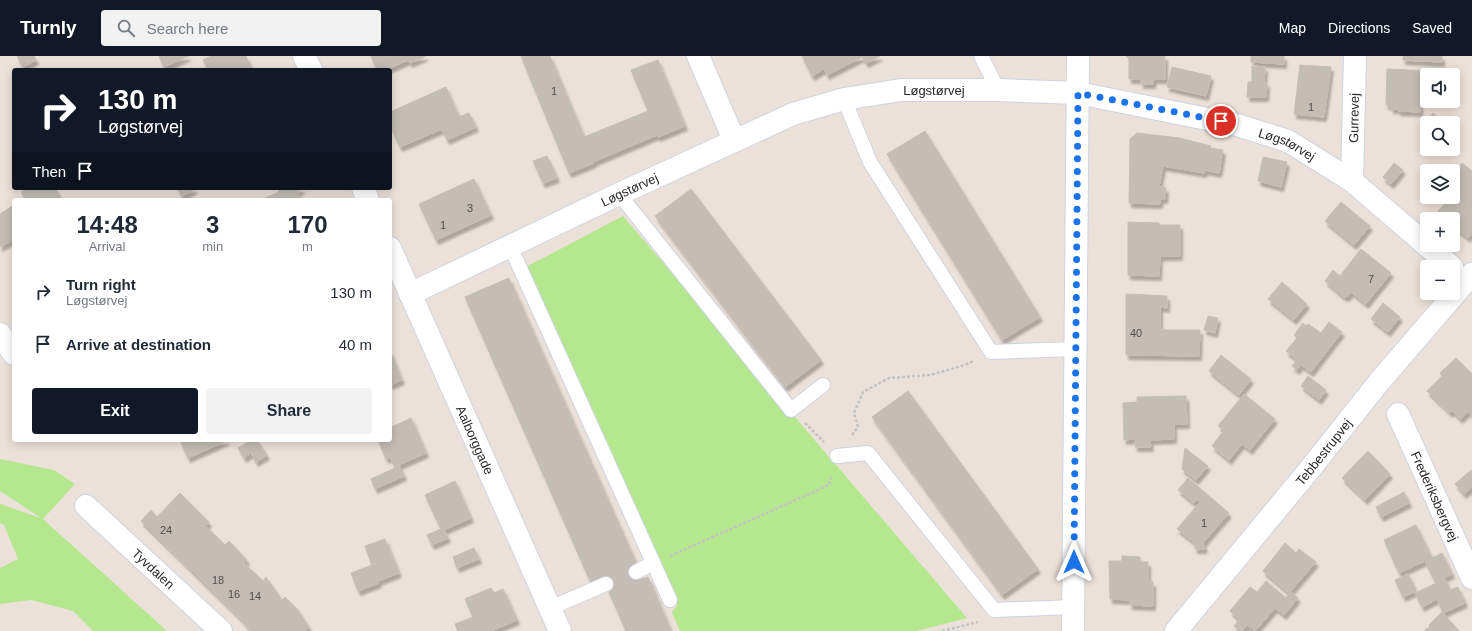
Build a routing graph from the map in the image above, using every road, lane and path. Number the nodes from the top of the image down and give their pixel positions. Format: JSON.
{"nodes":[{"id":1,"x":304,"y":56,"type":"edge"},
{"id":2,"x":698,"y":56,"type":"edge"},
{"id":3,"x":981,"y":56,"type":"edge"},
{"id":4,"x":1078,"y":56,"type":"edge"},
{"id":5,"x":1355,"y":56,"type":"edge"},
{"id":6,"x":309,"y":68,"type":"edge"},
{"id":7,"x":998,"y":90,"type":"junction"},
{"id":8,"x":1078,"y":93,"type":"junction"},
{"id":9,"x":844,"y":99,"type":"junction"},
{"id":10,"x":734,"y":140,"type":"junction"},
{"id":11,"x":1352,"y":181,"type":"junction"},
{"id":12,"x":619,"y":194,"type":"junction"},
{"id":13,"x":510,"y":246,"type":"junction"},
{"id":14,"x":392,"y":253,"type":"edge"},
{"id":15,"x":1461,"y":272,"type":"edge"},
{"id":16,"x":410,"y":294,"type":"junction"},
{"id":17,"x":0,"y":334,"type":"edge"},
{"id":18,"x":1076,"y":348,"type":"junction"},
{"id":19,"x":12,"y":351,"type":"edge"},
{"id":20,"x":823,"y":385,"type":"dead end"},
{"id":21,"x":791,"y":410,"type":"junction"},
{"id":22,"x":1398,"y":414,"type":"dead end"},
{"id":23,"x":837,"y":456,"type":"joint"},
{"id":24,"x":86,"y":506,"type":"dead end"},
{"id":25,"x":653,"y":563,"type":"junction"},
{"id":26,"x":636,"y":572,"type":"dead end"},
{"id":27,"x":1472,"y":578,"type":"edge"},
{"id":28,"x":606,"y":584,"type":"dead end"},
{"id":29,"x":670,"y":600,"type":"dead end"},
{"id":30,"x":1074,"y":607,"type":"junction"},
{"id":31,"x":550,"y":608,"type":"junction"},
{"id":32,"x":994,"y":610,"type":"junction"},
{"id":33,"x":221,"y":631,"type":"edge"},
{"id":34,"x":560,"y":631,"type":"edge"},
{"id":35,"x":942,"y":631,"type":"edge"},
{"id":36,"x":1073,"y":631,"type":"edge"},
{"id":37,"x":1176,"y":631,"type":"edge"}],
"edges":[{"from":1,"to":6,"type":"street"},
{"from":2,"to":10,"type":"street"},
{"from":3,"to":7,"type":"lane"},
{"from":4,"to":8,"type":"street"},
{"from":5,"to":11,"type":"street","name":"Gurrevej"},
{"from":7,"to":8,"type":"street","name":"Løgstørvej"},
{"from":7,"to":9,"type":"street","name":"Løgstørvej"},
{"from":8,"to":11,"type":"street","name":"Løgstørvej"},
{"from":8,"to":18,"type":"street"},
{"from":9,"to":10,"type":"street","name":"Løgstørvej"},
{"from":9,"to":18,"type":"lane"},
{"from":10,"to":12,"type":"street","name":"Løgstørvej"},
{"from":11,"to":15,"type":"street","name":"Løgstørvej"},
{"from":12,"to":13,"type":"street","name":"Løgstørvej"},
{"from":12,"to":21,"type":"lane"},
{"from":13,"to":16,"type":"street","name":"Løgstørvej"},
{"from":13,"to":25,"type":"lane"},
{"from":14,"to":16,"type":"street","name":"Aalborggade"},
{"from":15,"to":37,"type":"street","name":"Tebbestrupvej"},
{"from":16,"to":31,"type":"street","name":"Aalborggade"},
{"from":17,"to":19,"type":"street"},
{"from":18,"to":30,"type":"street"},
{"from":20,"to":21,"type":"lane"},
{"from":21,"to":23,"type":"path"},
{"from":22,"to":27,"type":"street","name":"Frederiksbergvej"},
{"from":23,"to":32,"type":"lane"},
{"from":24,"to":33,"type":"street","name":"Tyvdalen"},
{"from":25,"to":26,"type":"lane"},
{"from":25,"to":29,"type":"lane"},
{"from":28,"to":31,"type":"lane"},
{"from":30,"to":32,"type":"lane"},
{"from":30,"to":36,"type":"street"},
{"from":31,"to":34,"type":"street","name":"Aalborggade"},
{"from":32,"to":35,"type":"path"}]}
